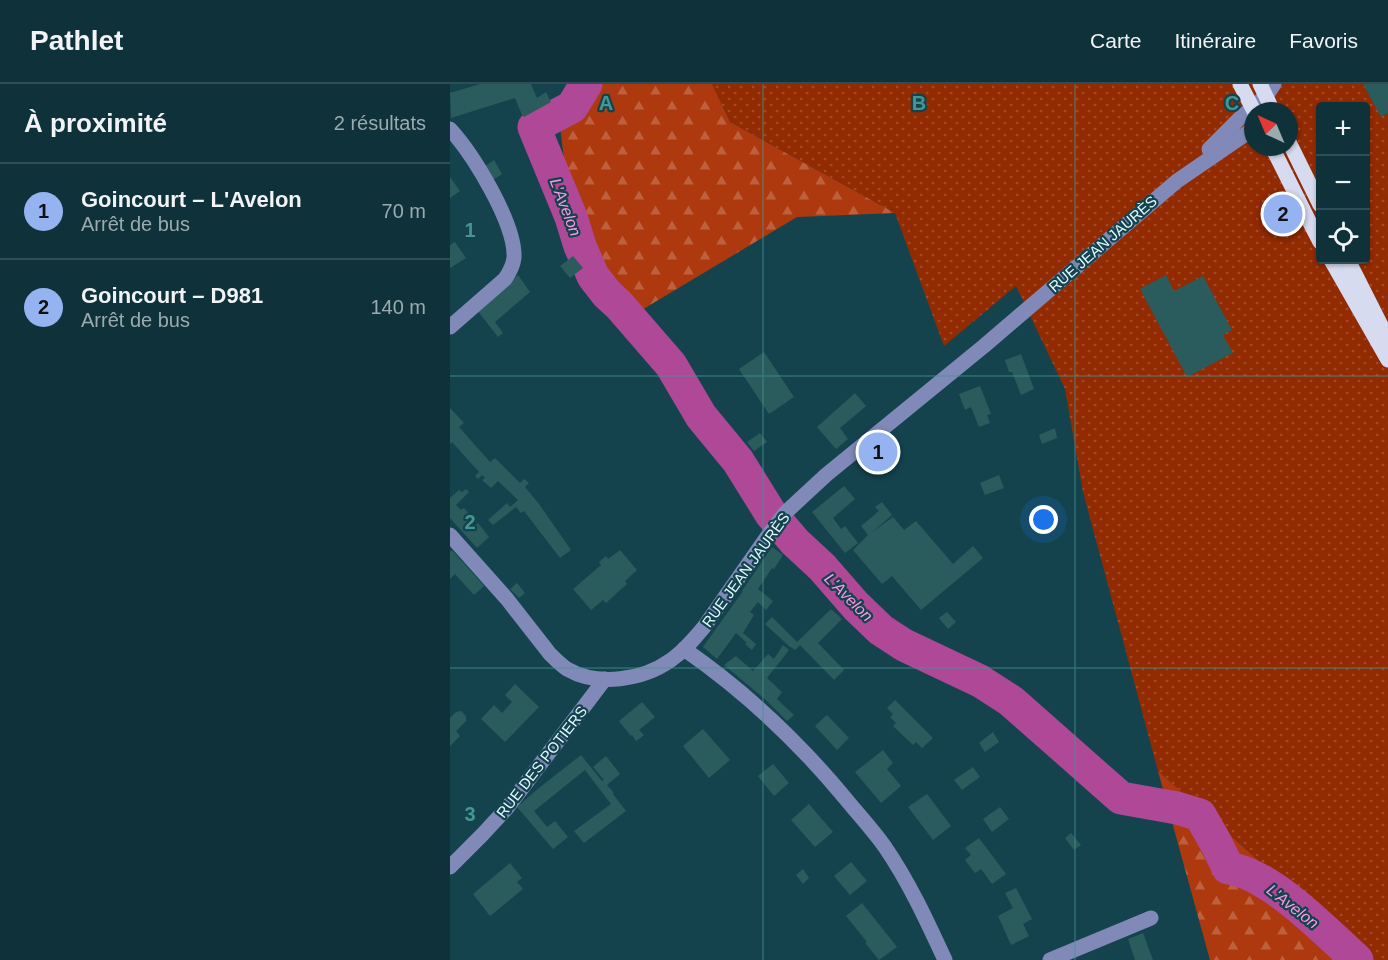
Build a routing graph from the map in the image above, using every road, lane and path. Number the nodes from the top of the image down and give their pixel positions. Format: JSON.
{"nodes":[{"id":1,"x":1240,"y":84,"type":"edge"},
{"id":2,"x":1266,"y":88,"type":"edge"},
{"id":3,"x":1249,"y":102,"type":"edge"},
{"id":4,"x":1257,"y":102,"type":"edge"},
{"id":5,"x":1244,"y":118,"type":"edge"},
{"id":6,"x":450,"y":129,"type":"edge"},
{"id":7,"x":1244,"y":135,"type":"edge"},
{"id":8,"x":1276,"y":156,"type":"edge"},
{"id":9,"x":1296,"y":156,"type":"edge"},
{"id":10,"x":1179,"y":179,"type":"junction"},
{"id":11,"x":1316,"y":197,"type":"edge"},
{"id":12,"x":1316,"y":234,"type":"edge"},
{"id":13,"x":1333,"y":264,"type":"edge"},
{"id":14,"x":1350,"y":264,"type":"edge"},
{"id":15,"x":450,"y":327,"type":"edge"},
{"id":16,"x":1388,"y":339,"type":"edge"},
{"id":17,"x":1388,"y":360,"type":"edge"},
{"id":18,"x":450,"y":535,"type":"edge"},
{"id":19,"x":684,"y":649,"type":"junction"},
{"id":20,"x":605,"y":679,"type":"junction"},
{"id":21,"x":450,"y":867,"type":"edge"},
{"id":22,"x":1151,"y":918,"type":"dead end"},
{"id":23,"x":945,"y":960,"type":"edge"},
{"id":24,"x":1050,"y":960,"type":"edge"}],
"edges":[{"from":1,"to":3,"type":"main road"},
{"from":2,"to":4,"type":"street","name":"RUE JEAN JAURÈS"},
{"from":5,"to":10,"type":"street","name":"RUE JEAN JAURÈS"},
{"from":6,"to":15,"type":"street"},
{"from":7,"to":10,"type":"street","name":"RUE JEAN JAURÈS"},
{"from":8,"to":12,"type":"main road"},
{"from":9,"to":11,"type":"main road"},
{"from":10,"to":19,"type":"street","name":"RUE JEAN JAURÈS"},
{"from":13,"to":17,"type":"main road"},
{"from":14,"to":16,"type":"main road"},
{"from":18,"to":20,"type":"street","name":"RUE JEAN JAURÈS"},
{"from":19,"to":20,"type":"street","name":"RUE JEAN JAURÈS"},
{"from":19,"to":23,"type":"street"},
{"from":20,"to":21,"type":"street","name":"RUE DES POTIERS"},
{"from":22,"to":24,"type":"street"}]}
